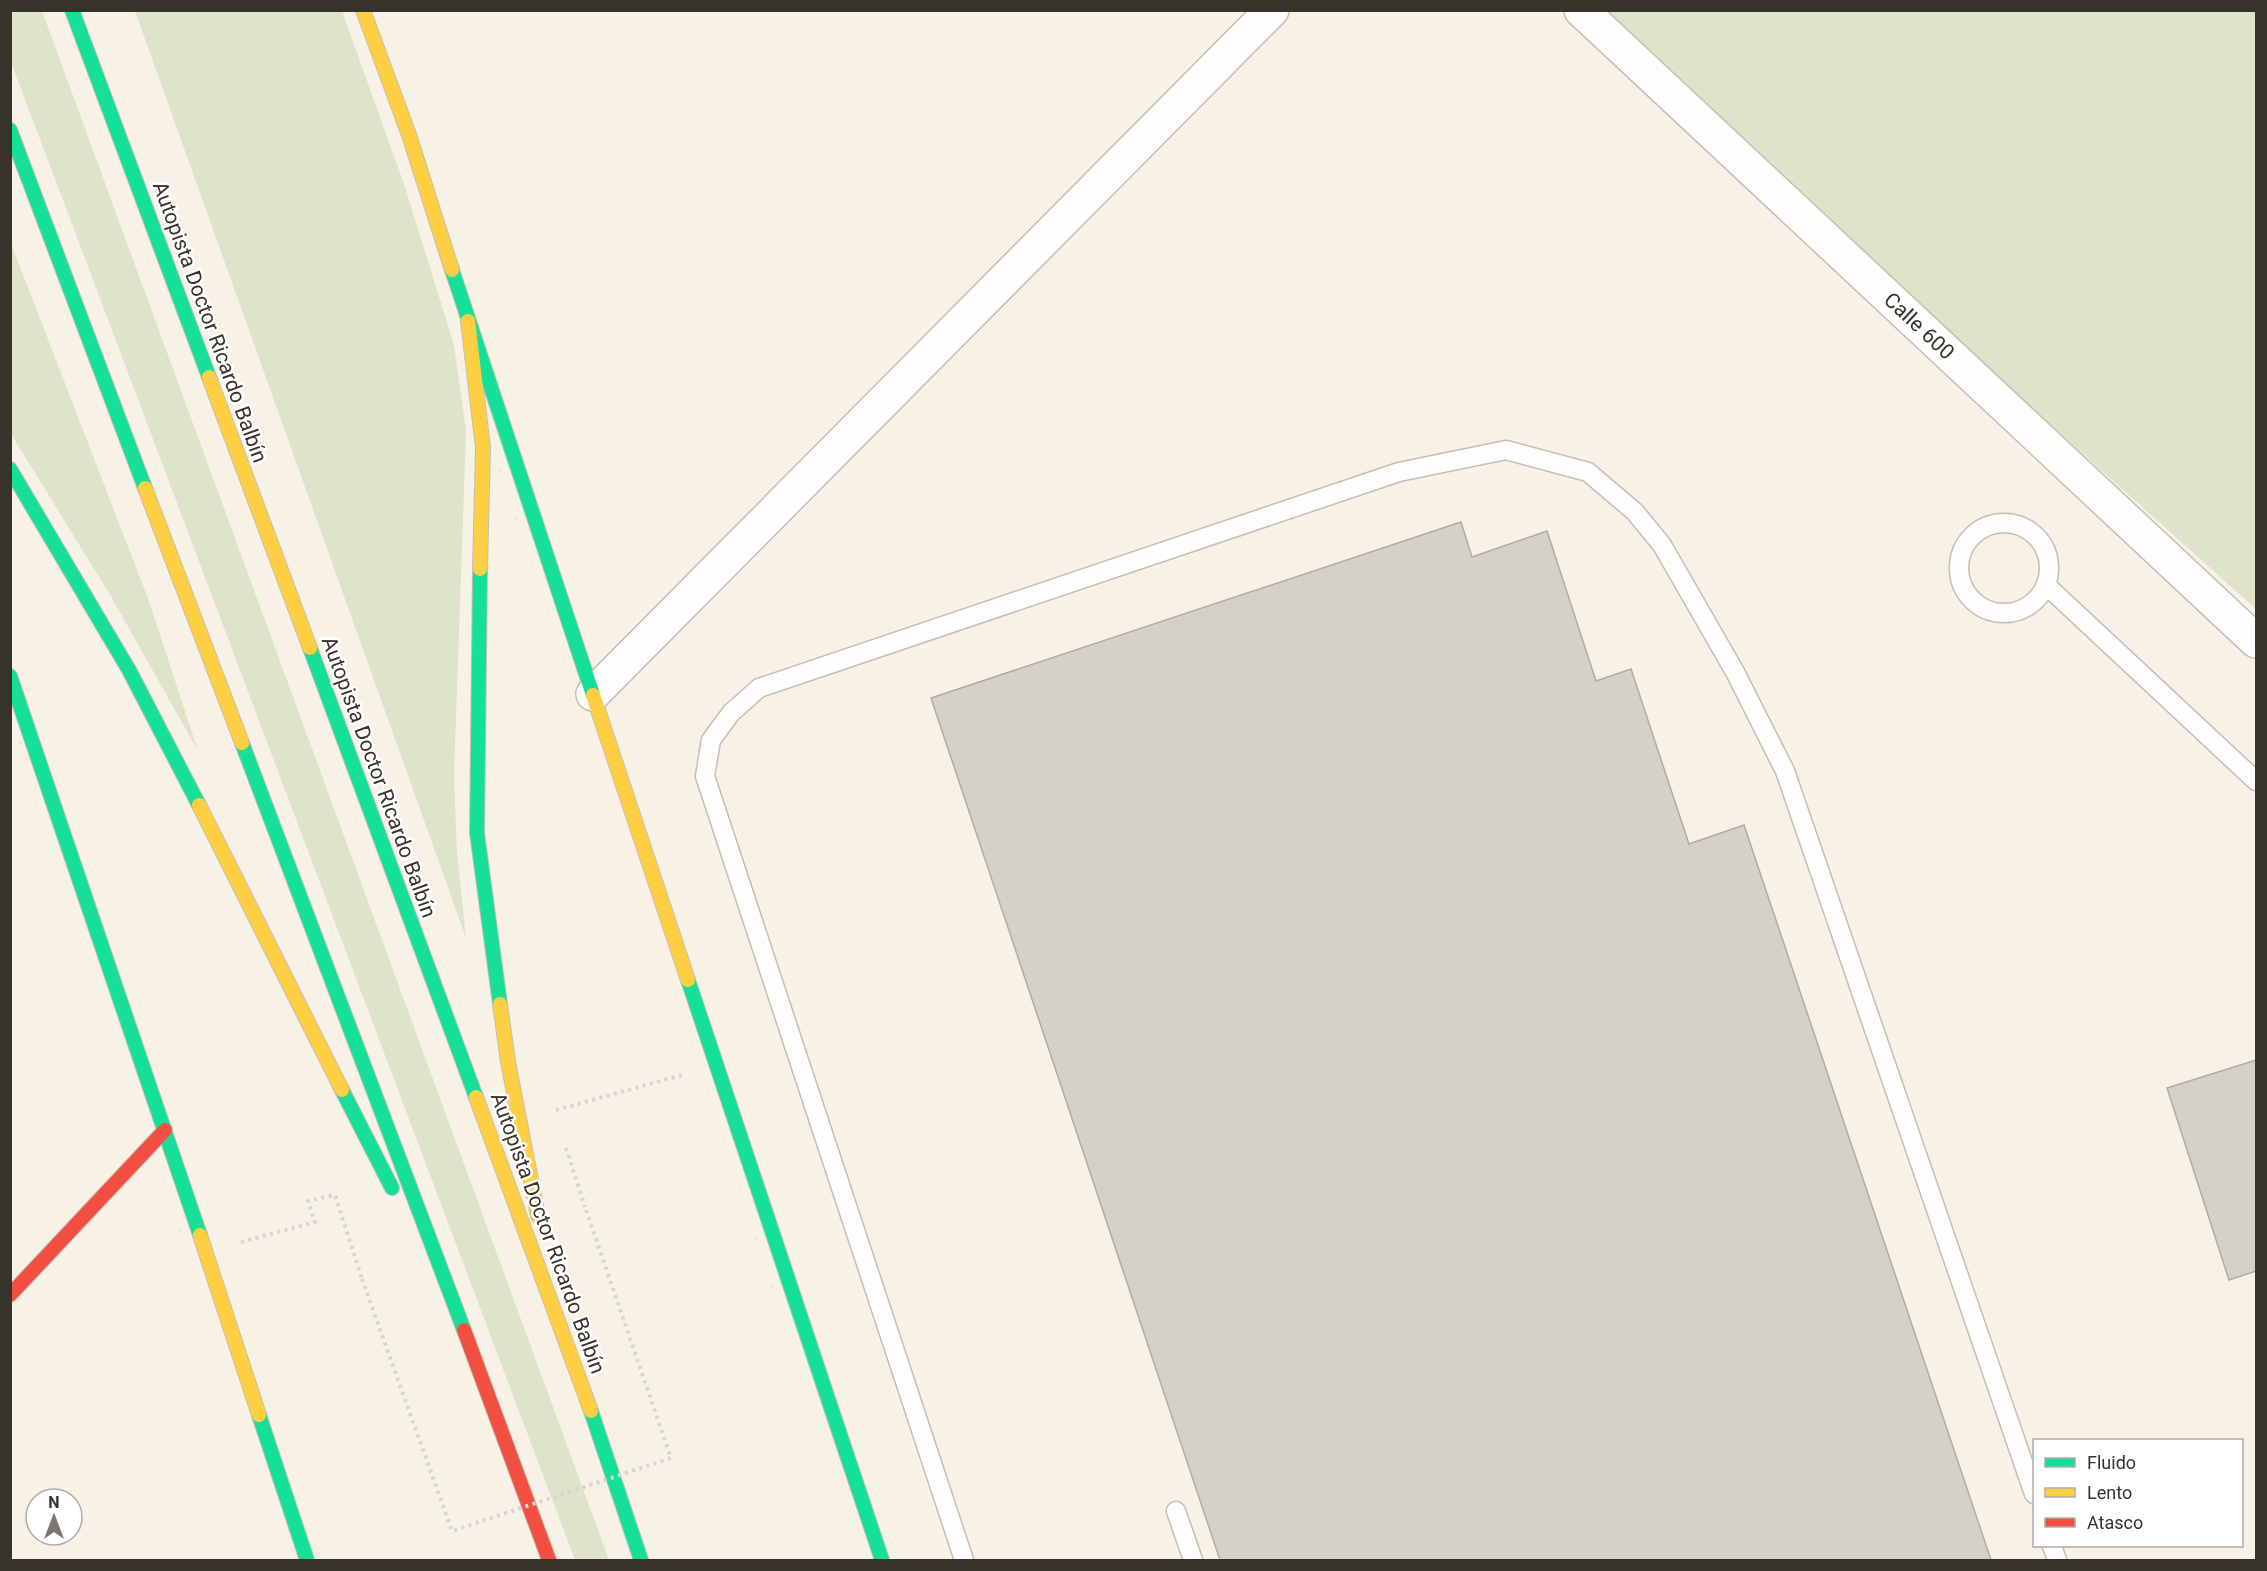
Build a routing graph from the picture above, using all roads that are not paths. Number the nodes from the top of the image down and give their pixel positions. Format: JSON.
{"nodes":[{"id":1,"x":72,"y":10,"type":"edge"},
{"id":2,"x":363,"y":10,"type":"edge"},
{"id":3,"x":1272,"y":10,"type":"edge"},
{"id":4,"x":1581,"y":10,"type":"edge"},
{"id":5,"x":10,"y":130,"type":"edge"},
{"id":6,"x":468,"y":321,"type":"junction"},
{"id":7,"x":10,"y":469,"type":"edge"},
{"id":8,"x":2046,"y":585,"type":"junction"},
{"id":9,"x":2256,"y":640,"type":"edge"},
{"id":10,"x":10,"y":676,"type":"edge"},
{"id":11,"x":593,"y":694,"type":"junction"},
{"id":12,"x":2256,"y":781,"type":"edge"},
{"id":13,"x":165,"y":1130,"type":"junction"},
{"id":14,"x":10,"y":1295,"type":"edge"},
{"id":15,"x":464,"y":1329,"type":"junction"},
{"id":16,"x":565,"y":1335,"type":"junction"},
{"id":17,"x":2033,"y":1491,"type":"edge"},
{"id":18,"x":1176,"y":1511,"type":"dead end"},
{"id":19,"x":307,"y":1560,"type":"edge"},
{"id":20,"x":549,"y":1560,"type":"edge"},
{"id":21,"x":641,"y":1560,"type":"edge"},
{"id":22,"x":882,"y":1560,"type":"edge"},
{"id":23,"x":964,"y":1560,"type":"edge"},
{"id":24,"x":1192,"y":1560,"type":"edge"}],
"edges":[{"from":1,"to":16,"type":"main road","name":"Autopista Doctor Ricardo Balbín"},
{"from":2,"to":6,"type":"main road"},
{"from":3,"to":11,"type":"street"},
{"from":4,"to":9,"type":"street","name":"Calle 600"},
{"from":5,"to":15,"type":"main road"},
{"from":6,"to":11,"type":"main road"},
{"from":6,"to":16,"type":"main road"},
{"from":7,"to":15,"type":"main road"},
{"from":8,"to":8,"type":"lane"},
{"from":8,"to":12,"type":"lane"},
{"from":10,"to":13,"type":"main road"},
{"from":11,"to":22,"type":"main road"},
{"from":13,"to":14,"type":"main road"},
{"from":13,"to":19,"type":"main road"},
{"from":15,"to":20,"type":"main road"},
{"from":16,"to":21,"type":"main road","name":"Autopista Doctor Ricardo Balbín"},
{"from":17,"to":23,"type":"lane"},
{"from":18,"to":24,"type":"lane"}]}
